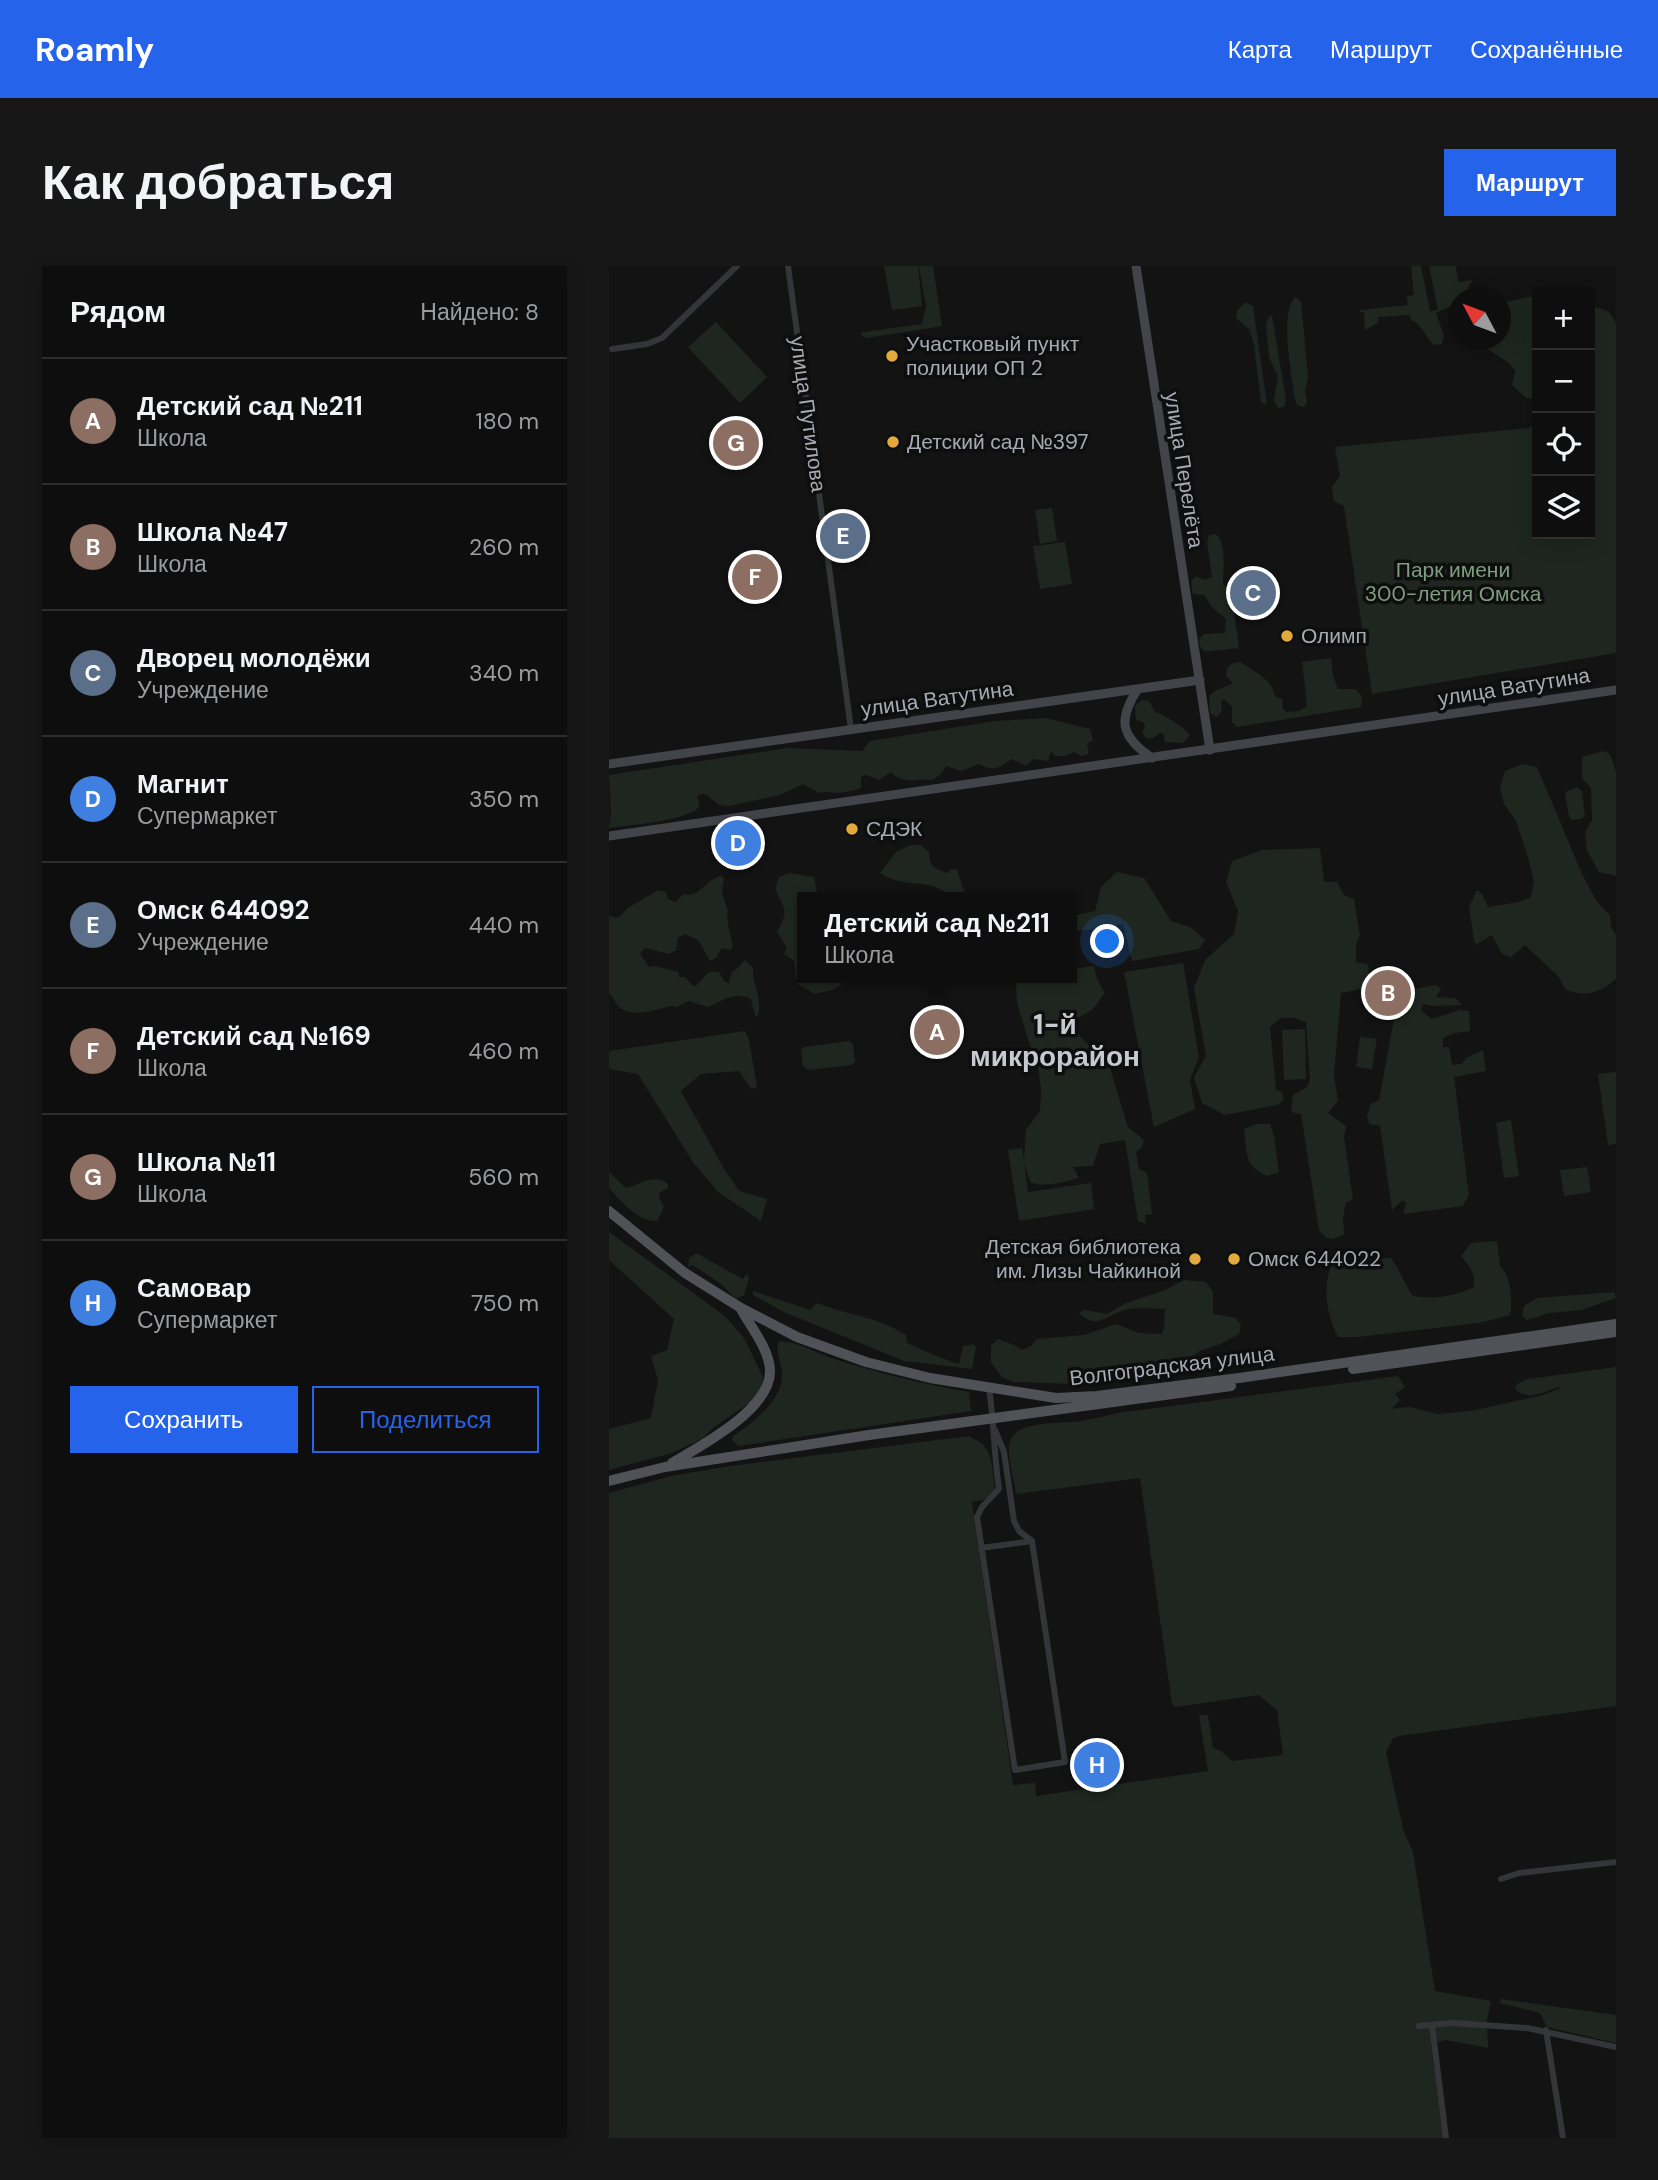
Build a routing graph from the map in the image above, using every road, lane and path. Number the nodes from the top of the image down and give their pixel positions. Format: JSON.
{"nodes":[{"id":1,"x":737,"y":266,"type":"edge"},
{"id":2,"x":788,"y":266,"type":"edge"},
{"id":3,"x":1136,"y":266,"type":"edge"},
{"id":4,"x":612,"y":349,"type":"dead end"},
{"id":5,"x":1200,"y":680,"type":"junction"},
{"id":6,"x":1138,"y":689,"type":"junction"},
{"id":7,"x":1616,"y":690,"type":"edge"},
{"id":8,"x":851,"y":729,"type":"junction"},
{"id":9,"x":1210,"y":750,"type":"junction"},
{"id":10,"x":1152,"y":758,"type":"junction"},
{"id":11,"x":609,"y":764,"type":"edge"},
{"id":12,"x":609,"y":836,"type":"edge"},
{"id":13,"x":609,"y":1211,"type":"edge"},
{"id":14,"x":741,"y":1308,"type":"junction"},
{"id":15,"x":1616,"y":1324,"type":"edge"},
{"id":16,"x":1616,"y":1332,"type":"edge"},
{"id":17,"x":989,"y":1388,"type":"junction"},
{"id":18,"x":993,"y":1417,"type":"junction"},
{"id":19,"x":995,"y":1430,"type":"junction"},
{"id":20,"x":665,"y":1467,"type":"junction"},
{"id":21,"x":609,"y":1481,"type":"edge"},
{"id":22,"x":1032,"y":1541,"type":"junction"},
{"id":23,"x":981,"y":1548,"type":"junction"},
{"id":24,"x":1616,"y":1862,"type":"edge"},
{"id":25,"x":1501,"y":1879,"type":"dead end"},
{"id":26,"x":1432,"y":2025,"type":"junction"},
{"id":27,"x":1419,"y":2026,"type":"dead end"},
{"id":28,"x":1546,"y":2030,"type":"junction"},
{"id":29,"x":1616,"y":2047,"type":"edge"},
{"id":30,"x":1445,"y":2138,"type":"edge"},
{"id":31,"x":1563,"y":2138,"type":"edge"}],
"edges":[{"from":1,"to":4,"type":"street"},
{"from":2,"to":8,"type":"street","name":"улица Путилова"},
{"from":3,"to":5,"type":"main road","name":"улица Перелёта"},
{"from":5,"to":6,"type":"main road","name":"улица Ватутина"},
{"from":5,"to":9,"type":"main road"},
{"from":6,"to":8,"type":"main road","name":"улица Ватутина"},
{"from":6,"to":10,"type":"main road"},
{"from":7,"to":9,"type":"main road","name":"улица Ватутина"},
{"from":8,"to":11,"type":"main road","name":"улица Ватутина"},
{"from":9,"to":10,"type":"main road","name":"улица Ватутина"},
{"from":10,"to":12,"type":"main road","name":"улица Ватутина"},
{"from":13,"to":14,"type":"main road","name":"Волгоградская улица"},
{"from":14,"to":17,"type":"main road","name":"Волгоградская улица"},
{"from":14,"to":20,"type":"main road"},
{"from":15,"to":17,"type":"main road","name":"Волгоградская улица"},
{"from":16,"to":18,"type":"main road","name":"Волгоградская улица"},
{"from":17,"to":18,"type":"street"},
{"from":18,"to":19,"type":"street"},
{"from":18,"to":20,"type":"main road","name":"Волгоградская улица"},
{"from":19,"to":22,"type":"street"},
{"from":19,"to":23,"type":"street"},
{"from":20,"to":21,"type":"main road","name":"Волгоградская улица"},
{"from":22,"to":23,"type":"street"},
{"from":22,"to":23,"type":"street"},
{"from":24,"to":25,"type":"street"},
{"from":26,"to":27,"type":"street"},
{"from":26,"to":28,"type":"street"},
{"from":26,"to":30,"type":"street"},
{"from":28,"to":29,"type":"street"},
{"from":28,"to":31,"type":"street"}]}
